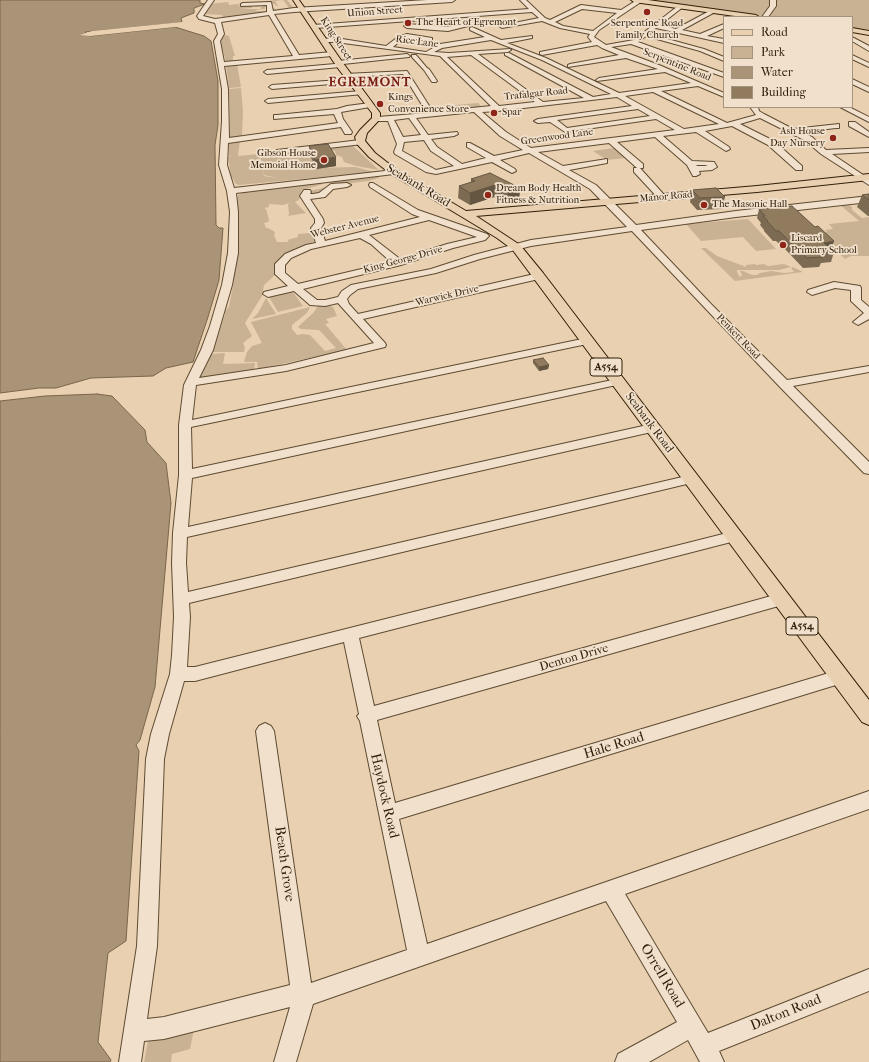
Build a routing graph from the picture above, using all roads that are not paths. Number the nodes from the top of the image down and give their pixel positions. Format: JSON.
{"nodes":[{"id":1,"x":211,"y":0,"type":"edge"},
{"id":2,"x":238,"y":0,"type":"edge"},
{"id":3,"x":296,"y":0,"type":"edge"},
{"id":4,"x":361,"y":0,"type":"edge"},
{"id":5,"x":452,"y":0,"type":"edge"},
{"id":6,"x":522,"y":0,"type":"edge"},
{"id":7,"x":636,"y":0,"type":"edge"},
{"id":8,"x":772,"y":0,"type":"edge"},
{"id":9,"x":431,"y":1,"type":"junction"},
{"id":10,"x":325,"y":2,"type":"dead end"},
{"id":11,"x":383,"y":2,"type":"edge"},
{"id":12,"x":243,"y":3,"type":"edge"},
{"id":13,"x":339,"y":7,"type":"junction"},
{"id":14,"x":680,"y":7,"type":"junction"},
{"id":15,"x":355,"y":8,"type":"junction"},
{"id":16,"x":438,"y":8,"type":"junction"},
{"id":17,"x":480,"y":8,"type":"dead end"},
{"id":18,"x":302,"y":9,"type":"junction"},
{"id":19,"x":371,"y":10,"type":"dead end"},
{"id":20,"x":533,"y":10,"type":"junction"},
{"id":21,"x":713,"y":11,"type":"junction"},
{"id":22,"x":270,"y":12,"type":"junction"},
{"id":23,"x":621,"y":12,"type":"junction"},
{"id":24,"x":445,"y":16,"type":"junction"},
{"id":25,"x":745,"y":16,"type":"edge"},
{"id":26,"x":766,"y":16,"type":"edge"},
{"id":27,"x":204,"y":19,"type":"junction"},
{"id":28,"x":543,"y":19,"type":"junction"},
{"id":29,"x":394,"y":20,"type":"junction"},
{"id":30,"x":478,"y":22,"type":"dead end"},
{"id":31,"x":550,"y":22,"type":"junction"},
{"id":32,"x":197,"y":24,"type":"dead end"},
{"id":33,"x":217,"y":24,"type":"junction"},
{"id":34,"x":315,"y":26,"type":"junction"},
{"id":35,"x":502,"y":26,"type":"dead end"},
{"id":36,"x":654,"y":26,"type":"junction"},
{"id":37,"x":723,"y":26,"type":"edge"},
{"id":38,"x":472,"y":29,"type":"dead end"},
{"id":39,"x":853,"y":30,"type":"edge"},
{"id":40,"x":677,"y":31,"type":"junction"},
{"id":41,"x":594,"y":33,"type":"junction"},
{"id":42,"x":644,"y":34,"type":"junction"},
{"id":43,"x":701,"y":36,"type":"junction"},
{"id":44,"x":869,"y":36,"type":"edge"},
{"id":45,"x":530,"y":37,"type":"dead end"},
{"id":46,"x":492,"y":38,"type":"junction"},
{"id":47,"x":853,"y":39,"type":"edge"},
{"id":48,"x":324,"y":40,"type":"junction"},
{"id":49,"x":430,"y":40,"type":"dead end"},
{"id":50,"x":853,"y":40,"type":"edge"},
{"id":51,"x":500,"y":42,"type":"junction"},
{"id":52,"x":632,"y":42,"type":"junction"},
{"id":53,"x":723,"y":42,"type":"edge"},
{"id":54,"x":723,"y":42,"type":"edge"},
{"id":55,"x":596,"y":43,"type":"junction"},
{"id":56,"x":717,"y":45,"type":"dead end"},
{"id":57,"x":604,"y":47,"type":"junction"},
{"id":58,"x":709,"y":47,"type":"dead end"},
{"id":59,"x":387,"y":48,"type":"junction"},
{"id":60,"x":869,"y":49,"type":"edge"},
{"id":61,"x":702,"y":50,"type":"junction"},
{"id":62,"x":542,"y":53,"type":"dead end"},
{"id":63,"x":332,"y":54,"type":"junction"},
{"id":64,"x":429,"y":54,"type":"junction"},
{"id":65,"x":473,"y":54,"type":"junction"},
{"id":66,"x":442,"y":55,"type":"junction"},
{"id":67,"x":414,"y":56,"type":"junction"},
{"id":68,"x":626,"y":56,"type":"junction"},
{"id":69,"x":297,"y":57,"type":"junction"},
{"id":70,"x":853,"y":57,"type":"edge"},
{"id":71,"x":723,"y":59,"type":"edge"},
{"id":72,"x":226,"y":64,"type":"junction"},
{"id":73,"x":339,"y":64,"type":"junction"},
{"id":74,"x":869,"y":65,"type":"edge"},
{"id":75,"x":570,"y":66,"type":"dead end"},
{"id":76,"x":666,"y":70,"type":"junction"},
{"id":77,"x":266,"y":72,"type":"dead end"},
{"id":78,"x":723,"y":75,"type":"edge"},
{"id":79,"x":350,"y":78,"type":"junction"},
{"id":80,"x":599,"y":80,"type":"dead end"},
{"id":81,"x":434,"y":81,"type":"dead end"},
{"id":82,"x":853,"y":82,"type":"edge"},
{"id":83,"x":698,"y":84,"type":"junction"},
{"id":84,"x":272,"y":87,"type":"dead end"},
{"id":85,"x":653,"y":90,"type":"junction"},
{"id":86,"x":869,"y":90,"type":"edge"},
{"id":87,"x":361,"y":93,"type":"junction"},
{"id":88,"x":618,"y":95,"type":"junction"},
{"id":89,"x":723,"y":95,"type":"edge"},
{"id":90,"x":592,"y":99,"type":"junction"},
{"id":91,"x":268,"y":101,"type":"dead end"},
{"id":92,"x":541,"y":104,"type":"junction"},
{"id":93,"x":370,"y":105,"type":"junction"},
{"id":94,"x":638,"y":107,"type":"junction"},
{"id":95,"x":846,"y":108,"type":"edge"},
{"id":96,"x":498,"y":109,"type":"junction"},
{"id":97,"x":338,"y":111,"type":"junction"},
{"id":98,"x":477,"y":111,"type":"junction"},
{"id":99,"x":757,"y":111,"type":"edge"},
{"id":100,"x":431,"y":114,"type":"junction"},
{"id":101,"x":411,"y":116,"type":"junction"},
{"id":102,"x":657,"y":117,"type":"junction"},
{"id":103,"x":277,"y":118,"type":"dead end"},
{"id":104,"x":390,"y":118,"type":"junction"},
{"id":105,"x":551,"y":119,"type":"junction"},
{"id":106,"x":376,"y":120,"type":"junction"},
{"id":107,"x":538,"y":121,"type":"dead end"},
{"id":108,"x":303,"y":122,"type":"dead end"},
{"id":109,"x":869,"y":122,"type":"edge"},
{"id":110,"x":729,"y":124,"type":"junction"},
{"id":111,"x":343,"y":125,"type":"junction"},
{"id":112,"x":836,"y":126,"type":"dead end"},
{"id":113,"x":322,"y":128,"type":"junction"},
{"id":114,"x":697,"y":129,"type":"junction"},
{"id":115,"x":682,"y":131,"type":"junction"},
{"id":116,"x":794,"y":131,"type":"junction"},
{"id":117,"x":454,"y":134,"type":"dead end"},
{"id":118,"x":657,"y":135,"type":"junction"},
{"id":119,"x":869,"y":135,"type":"edge"},
{"id":120,"x":425,"y":137,"type":"junction"},
{"id":121,"x":357,"y":139,"type":"junction"},
{"id":122,"x":230,"y":140,"type":"junction"},
{"id":123,"x":400,"y":140,"type":"junction"},
{"id":124,"x":610,"y":140,"type":"junction"},
{"id":125,"x":470,"y":145,"type":"dead end"},
{"id":126,"x":726,"y":149,"type":"dead end"},
{"id":127,"x":869,"y":150,"type":"edge"},
{"id":128,"x":530,"y":151,"type":"junction"},
{"id":129,"x":276,"y":152,"type":"dead end"},
{"id":130,"x":824,"y":152,"type":"junction"},
{"id":131,"x":492,"y":159,"type":"junction"},
{"id":132,"x":604,"y":161,"type":"dead end"},
{"id":133,"x":461,"y":167,"type":"junction"},
{"id":134,"x":561,"y":168,"type":"junction"},
{"id":135,"x":800,"y":168,"type":"dead end"},
{"id":136,"x":694,"y":169,"type":"dead end"},
{"id":137,"x":512,"y":171,"type":"dead end"},
{"id":138,"x":394,"y":172,"type":"junction"},
{"id":139,"x":864,"y":177,"type":"edge"},
{"id":140,"x":328,"y":180,"type":"junction"},
{"id":141,"x":869,"y":183,"type":"edge"},
{"id":142,"x":373,"y":185,"type":"junction"},
{"id":143,"x":231,"y":191,"type":"junction"},
{"id":144,"x":304,"y":196,"type":"junction"},
{"id":145,"x":662,"y":198,"type":"junction"},
{"id":146,"x":869,"y":199,"type":"edge"},
{"id":147,"x":609,"y":202,"type":"junction"},
{"id":148,"x":429,"y":217,"type":"junction"},
{"id":149,"x":462,"y":220,"type":"junction"},
{"id":150,"x":636,"y":228,"type":"junction"},
{"id":151,"x":361,"y":234,"type":"junction"},
{"id":152,"x":321,"y":245,"type":"junction"},
{"id":153,"x":516,"y":247,"type":"junction"},
{"id":154,"x":398,"y":263,"type":"junction"},
{"id":155,"x":539,"y":276,"type":"junction"},
{"id":156,"x":296,"y":287,"type":"junction"},
{"id":157,"x":812,"y":292,"type":"dead end"},
{"id":158,"x":268,"y":294,"type":"dead end"},
{"id":159,"x":342,"y":299,"type":"junction"},
{"id":160,"x":869,"y":313,"type":"edge"},
{"id":161,"x":356,"y":318,"type":"junction"},
{"id":162,"x":858,"y":322,"type":"dead end"},
{"id":163,"x":587,"y":341,"type":"junction"},
{"id":164,"x":869,"y":369,"type":"edge"},
{"id":165,"x":198,"y":382,"type":"junction"},
{"id":166,"x":618,"y":382,"type":"junction"},
{"id":167,"x":783,"y":384,"type":"junction"},
{"id":168,"x":185,"y":425,"type":"junction"},
{"id":169,"x":652,"y":428,"type":"junction"},
{"id":170,"x":869,"y":470,"type":"edge"},
{"id":171,"x":186,"y":475,"type":"junction"},
{"id":172,"x":691,"y":479,"type":"junction"},
{"id":173,"x":180,"y":533,"type":"junction"},
{"id":174,"x":734,"y":536,"type":"junction"},
{"id":175,"x":182,"y":599,"type":"junction"},
{"id":176,"x":782,"y":599,"type":"junction"},
{"id":177,"x":350,"y":634,"type":"junction"},
{"id":178,"x":178,"y":674,"type":"junction"},
{"id":179,"x":839,"y":677,"type":"junction"},
{"id":180,"x":366,"y":716,"type":"junction"},
{"id":181,"x":869,"y":716,"type":"edge"},
{"id":182,"x":265,"y":731,"type":"dead end"},
{"id":183,"x":869,"y":800,"type":"edge"},
{"id":184,"x":388,"y":814,"type":"junction"},
{"id":185,"x":611,"y":890,"type":"junction"},
{"id":186,"x":420,"y":957,"type":"junction"},
{"id":187,"x":869,"y":980,"type":"edge"},
{"id":188,"x":306,"y":996,"type":"junction"},
{"id":189,"x":692,"y":1026,"type":"junction"},
{"id":190,"x":146,"y":1030,"type":"junction"},
{"id":191,"x":708,"y":1054,"type":"edge"},
{"id":192,"x":130,"y":1062,"type":"edge"},
{"id":193,"x":286,"y":1062,"type":"edge"},
{"id":194,"x":626,"y":1062,"type":"edge"}],
"edges":[{"from":1,"to":27,"type":"street"},
{"from":2,"to":12,"type":"street"},
{"from":3,"to":18,"type":"main road","name":"King Street"},
{"from":4,"to":13,"type":"street"},
{"from":5,"to":9,"type":"street"},
{"from":6,"to":20,"type":"street"},
{"from":7,"to":14,"type":"main road"},
{"from":7,"to":23,"type":"street"},
{"from":8,"to":26,"type":"street"},
{"from":9,"to":11,"type":"street"},
{"from":9,"to":16,"type":"street"},
{"from":10,"to":13,"type":"street"},
{"from":11,"to":15,"type":"street"},
{"from":12,"to":22,"type":"street"},
{"from":13,"to":15,"type":"street"},
{"from":13,"to":18,"type":"street"},
{"from":14,"to":21,"type":"main road"},
{"from":14,"to":36,"type":"street"},
{"from":15,"to":19,"type":"street"},
{"from":16,"to":17,"type":"street"},
{"from":16,"to":24,"type":"street"},
{"from":18,"to":22,"type":"street"},
{"from":18,"to":34,"type":"main road","name":"King Street"},
{"from":20,"to":24,"type":"street","name":"Union Street"},
{"from":20,"to":28,"type":"street"},
{"from":21,"to":25,"type":"main road"},
{"from":21,"to":40,"type":"street"},
{"from":22,"to":33,"type":"street"},
{"from":22,"to":69,"type":"street"},
{"from":23,"to":31,"type":"street"},
{"from":23,"to":41,"type":"street"},
{"from":24,"to":29,"type":"street","name":"Union Street"},
{"from":27,"to":32,"type":"street"},
{"from":27,"to":33,"type":"street"},
{"from":28,"to":31,"type":"street"},
{"from":28,"to":35,"type":"street"},
{"from":29,"to":30,"type":"street"},
{"from":29,"to":34,"type":"street","name":"Union Street"},
{"from":31,"to":41,"type":"street"},
{"from":33,"to":72,"type":"street"},
{"from":34,"to":48,"type":"main road","name":"King Street"},
{"from":36,"to":40,"type":"street"},
{"from":36,"to":42,"type":"street"},
{"from":37,"to":43,"type":"street"},
{"from":38,"to":46,"type":"street"},
{"from":39,"to":44,"type":"main road"},
{"from":40,"to":43,"type":"street"},
{"from":41,"to":55,"type":"street"},
{"from":42,"to":52,"type":"street"},
{"from":42,"to":61,"type":"street"},
{"from":43,"to":53,"type":"street"},
{"from":44,"to":47,"type":"street"},
{"from":45,"to":51,"type":"street"},
{"from":46,"to":51,"type":"street"},
{"from":46,"to":64,"type":"street"},
{"from":48,"to":59,"type":"street","name":"Rice Lane"},
{"from":48,"to":63,"type":"main road","name":"King Street"},
{"from":49,"to":59,"type":"street"},
{"from":50,"to":60,"type":"street"},
{"from":51,"to":88,"type":"street"},
{"from":52,"to":57,"type":"street"},
{"from":52,"to":78,"type":"street"},
{"from":54,"to":56,"type":"street"},
{"from":55,"to":57,"type":"street","name":"Serpentine Road"},
{"from":55,"to":62,"type":"street"},
{"from":57,"to":68,"type":"street","name":"Serpentine Road"},
{"from":58,"to":61,"type":"street"},
{"from":59,"to":64,"type":"street","name":"Rice Lane"},
{"from":61,"to":71,"type":"street"},
{"from":63,"to":69,"type":"street"},
{"from":63,"to":73,"type":"main road","name":"King Street"},
{"from":64,"to":66,"type":"street","name":"Rice Lane"},
{"from":64,"to":67,"type":"street"},
{"from":65,"to":66,"type":"street","name":"Rice Lane"},
{"from":65,"to":90,"type":"street","name":"Rice Lane"},
{"from":65,"to":92,"type":"street"},
{"from":66,"to":96,"type":"street"},
{"from":67,"to":73,"type":"street"},
{"from":67,"to":81,"type":"street"},
{"from":68,"to":75,"type":"street"},
{"from":68,"to":76,"type":"street","name":"Serpentine Road"},
{"from":69,"to":72,"type":"street"},
{"from":70,"to":74,"type":"street"},
{"from":72,"to":122,"type":"street"},
{"from":73,"to":77,"type":"street"},
{"from":73,"to":79,"type":"main road","name":"King Street"},
{"from":76,"to":80,"type":"street"},
{"from":76,"to":83,"type":"street","name":"Serpentine Road"},
{"from":79,"to":84,"type":"street"},
{"from":79,"to":87,"type":"main road","name":"King Street"},
{"from":79,"to":100,"type":"street"},
{"from":82,"to":86,"type":"street"},
{"from":83,"to":85,"type":"street","name":"Trafalgar Road"},
{"from":83,"to":89,"type":"street","name":"Serpentine Road"},
{"from":85,"to":88,"type":"street","name":"Trafalgar Road"},
{"from":85,"to":110,"type":"street"},
{"from":87,"to":91,"type":"street"},
{"from":87,"to":93,"type":"main road","name":"King Street"},
{"from":88,"to":90,"type":"street","name":"Trafalgar Road"},
{"from":88,"to":94,"type":"street"},
{"from":90,"to":92,"type":"street","name":"Trafalgar Road"},
{"from":92,"to":96,"type":"street","name":"Trafalgar Road"},
{"from":93,"to":97,"type":"street"},
{"from":93,"to":106,"type":"main road","name":"King Street"},
{"from":94,"to":102,"type":"street"},
{"from":94,"to":105,"type":"street"},
{"from":95,"to":109,"type":"street"},
{"from":96,"to":98,"type":"street","name":"Trafalgar Road"},
{"from":97,"to":103,"type":"street"},
{"from":97,"to":111,"type":"street","name":"Seabank Road"},
{"from":98,"to":100,"type":"street","name":"Trafalgar Road"},
{"from":98,"to":128,"type":"street","name":"Penkett Road"},
{"from":99,"to":110,"type":"street","name":"Greenwood Lane"},
{"from":99,"to":116,"type":"street"},
{"from":100,"to":101,"type":"street","name":"Trafalgar Road"},
{"from":101,"to":104,"type":"street","name":"Trafalgar Road"},
{"from":101,"to":120,"type":"street"},
{"from":102,"to":105,"type":"street"},
{"from":102,"to":115,"type":"street"},
{"from":104,"to":106,"type":"street","name":"Trafalgar Road"},
{"from":104,"to":123,"type":"street","name":"Greenwood Lane"},
{"from":105,"to":107,"type":"street"},
{"from":106,"to":121,"type":"main road"},
{"from":108,"to":113,"type":"street"},
{"from":109,"to":119,"type":"street"},
{"from":110,"to":114,"type":"street","name":"Greenwood Lane"},
{"from":110,"to":135,"type":"street"},
{"from":111,"to":113,"type":"street"},
{"from":111,"to":121,"type":"street","name":"Seabank Road"},
{"from":112,"to":116,"type":"street"},
{"from":113,"to":122,"type":"street"},
{"from":114,"to":115,"type":"street","name":"Greenwood Lane"},
{"from":114,"to":126,"type":"street"},
{"from":115,"to":118,"type":"street","name":"Greenwood Lane"},
{"from":116,"to":130,"type":"street"},
{"from":117,"to":120,"type":"street"},
{"from":118,"to":124,"type":"street","name":"Greenwood Lane"},
{"from":118,"to":136,"type":"street"},
{"from":120,"to":123,"type":"street"},
{"from":120,"to":133,"type":"street"},
{"from":121,"to":129,"type":"street"},
{"from":121,"to":138,"type":"main road","name":"Seabank Road","number":"A554"},
{"from":122,"to":143,"type":"street"},
{"from":123,"to":133,"type":"street","name":"Greenwood Lane"},
{"from":124,"to":128,"type":"street","name":"Greenwood Lane"},
{"from":124,"to":145,"type":"street"},
{"from":125,"to":131,"type":"street"},
{"from":127,"to":130,"type":"street"},
{"from":128,"to":131,"type":"street","name":"Greenwood Lane"},
{"from":128,"to":134,"type":"street","name":"Penkett Road"},
{"from":130,"to":139,"type":"street"},
{"from":131,"to":133,"type":"street","name":"Greenwood Lane"},
{"from":131,"to":137,"type":"street"},
{"from":132,"to":134,"type":"street"},
{"from":134,"to":147,"type":"street","name":"Penkett Road"},
{"from":138,"to":140,"type":"street"},
{"from":138,"to":142,"type":"street"},
{"from":138,"to":149,"type":"main road","name":"Seabank Road","number":"A554"},
{"from":139,"to":141,"type":"street"},
{"from":139,"to":145,"type":"main road","name":"Manor Road"},
{"from":140,"to":143,"type":"street"},
{"from":140,"to":144,"type":"street"},
{"from":142,"to":144,"type":"street"},
{"from":142,"to":148,"type":"street"},
{"from":143,"to":165,"type":"street"},
{"from":144,"to":152,"type":"street"},
{"from":145,"to":147,"type":"main road","name":"Manor Road"},
{"from":146,"to":150,"type":"street"},
{"from":147,"to":149,"type":"main road","name":"Manor Road"},
{"from":147,"to":150,"type":"street","name":"Penkett Road"},
{"from":148,"to":149,"type":"street"},
{"from":148,"to":151,"type":"street","name":"Webster Avenue"},
{"from":149,"to":153,"type":"main road","name":"Seabank Road","number":"A554"},
{"from":149,"to":154,"type":"street","name":"King George Drive"},
{"from":150,"to":153,"type":"street"},
{"from":150,"to":167,"type":"street","name":"Penkett Road"},
{"from":151,"to":152,"type":"street","name":"Webster Avenue"},
{"from":151,"to":154,"type":"street"},
{"from":152,"to":156,"type":"street","name":"Webster Avenue"},
{"from":153,"to":155,"type":"main road","name":"Seabank Road","number":"A554"},
{"from":153,"to":159,"type":"street"},
{"from":154,"to":156,"type":"street","name":"King George Drive"},
{"from":155,"to":161,"type":"street","name":"Warwick Drive"},
{"from":155,"to":163,"type":"main road","name":"Seabank Road","number":"A554"},
{"from":156,"to":158,"type":"street","name":"King George Drive"},
{"from":156,"to":159,"type":"street"},
{"from":157,"to":160,"type":"street"},
{"from":159,"to":161,"type":"street"},
{"from":160,"to":162,"type":"street"},
{"from":161,"to":165,"type":"street"},
{"from":163,"to":166,"type":"main road","name":"Seabank Road","number":"A554"},
{"from":163,"to":168,"type":"street"},
{"from":164,"to":167,"type":"street"},
{"from":165,"to":168,"type":"street"},
{"from":166,"to":169,"type":"main road","name":"Seabank Road","number":"A554"},
{"from":166,"to":171,"type":"street"},
{"from":167,"to":170,"type":"street","name":"Penkett Road"},
{"from":168,"to":171,"type":"street"},
{"from":169,"to":172,"type":"main road","name":"Seabank Road","number":"A554"},
{"from":169,"to":173,"type":"street"},
{"from":171,"to":173,"type":"street"},
{"from":172,"to":174,"type":"main road","name":"Seabank Road","number":"A554"},
{"from":172,"to":175,"type":"street"},
{"from":173,"to":175,"type":"street"},
{"from":174,"to":176,"type":"main road","name":"Seabank Road","number":"A554"},
{"from":174,"to":177,"type":"street"},
{"from":175,"to":178,"type":"street"},
{"from":176,"to":179,"type":"main road","name":"Seabank Road","number":"A554"},
{"from":176,"to":180,"type":"street","name":"Denton Drive"},
{"from":177,"to":178,"type":"street"},
{"from":177,"to":180,"type":"street","name":"Haydock Road"},
{"from":178,"to":190,"type":"street"},
{"from":179,"to":181,"type":"main road","name":"Seabank Road","number":"A554"},
{"from":179,"to":184,"type":"street","name":"Hale Road"},
{"from":180,"to":184,"type":"street","name":"Haydock Road"},
{"from":182,"to":188,"type":"street","name":"Beach Grove"},
{"from":183,"to":185,"type":"street"},
{"from":184,"to":186,"type":"street","name":"Haydock Road"},
{"from":185,"to":186,"type":"street"},
{"from":185,"to":189,"type":"street","name":"Orrell Road"},
{"from":186,"to":188,"type":"street"},
{"from":187,"to":191,"type":"street","name":"Dalton Road"},
{"from":188,"to":190,"type":"street"},
{"from":188,"to":193,"type":"street"},
{"from":189,"to":191,"type":"street","name":"Orrell Road"},
{"from":189,"to":194,"type":"street"},
{"from":190,"to":192,"type":"street"}]}
